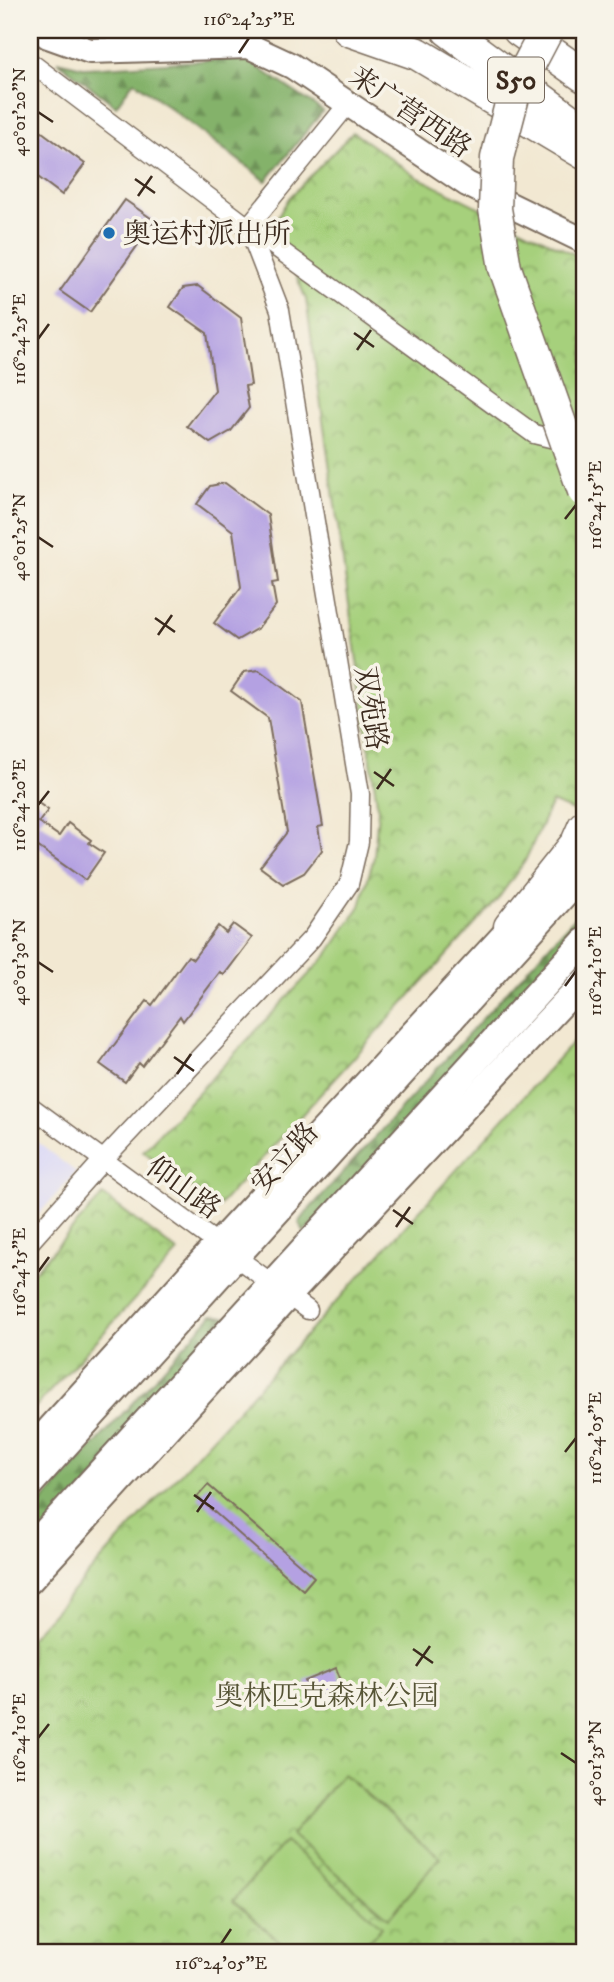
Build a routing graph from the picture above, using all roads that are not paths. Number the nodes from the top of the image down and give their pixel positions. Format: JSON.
{"nodes":[{"id":1,"x":38,"y":30,"type":"edge"},
{"id":2,"x":349,"y":30,"type":"edge"},
{"id":3,"x":448,"y":30,"type":"edge"},
{"id":4,"x":519,"y":30,"type":"edge"},
{"id":5,"x":547,"y":30,"type":"edge"},
{"id":6,"x":30,"y":62,"type":"edge"},
{"id":7,"x":584,"y":76,"type":"edge"},
{"id":8,"x":348,"y":104,"type":"junction"},
{"id":9,"x":584,"y":131,"type":"edge"},
{"id":10,"x":584,"y":153,"type":"edge"},
{"id":11,"x":248,"y":227,"type":"junction"},
{"id":12,"x":584,"y":241,"type":"edge"},
{"id":13,"x":584,"y":446,"type":"edge"},
{"id":14,"x":584,"y":491,"type":"edge"},
{"id":15,"x":584,"y":827,"type":"edge"},
{"id":16,"x":584,"y":850,"type":"edge"},
{"id":17,"x":584,"y":872,"type":"edge"},
{"id":18,"x":510,"y":927,"type":"junction"},
{"id":19,"x":584,"y":942,"type":"edge"},
{"id":20,"x":584,"y":981,"type":"edge"},
{"id":21,"x":30,"y":1106,"type":"edge"},
{"id":22,"x":103,"y":1160,"type":"junction"},
{"id":23,"x":30,"y":1242,"type":"edge"},
{"id":24,"x":227,"y":1250,"type":"junction"},
{"id":25,"x":290,"y":1296,"type":"junction"},
{"id":26,"x":30,"y":1450,"type":"edge"},
{"id":27,"x":30,"y":1484,"type":"edge"},
{"id":28,"x":30,"y":1549,"type":"edge"},
{"id":29,"x":30,"y":1581,"type":"edge"}],
"edges":[{"from":1,"to":8,"type":"street","name":"来广营西路"},
{"from":2,"to":10,"type":"highway"},
{"from":3,"to":9,"type":"highway","number":"S50"},
{"from":4,"to":7,"type":"highway","number":"S50"},
{"from":5,"to":14,"type":"highway","bridge":true},
{"from":6,"to":11,"type":"street"},
{"from":8,"to":11,"type":"street"},
{"from":8,"to":12,"type":"street","name":"来广营西路"},
{"from":11,"to":13,"type":"street"},
{"from":11,"to":22,"type":"street","name":"双苑路"},
{"from":15,"to":18,"type":"highway"},
{"from":16,"to":18,"type":"street","name":"安立路"},
{"from":17,"to":24,"type":"main road","name":"安立路"},
{"from":18,"to":24,"type":"street","name":"安立路"},
{"from":19,"to":25,"type":"main road"},
{"from":20,"to":25,"type":"street"},
{"from":21,"to":22,"type":"street","name":"仰山路"},
{"from":22,"to":23,"type":"street","name":"双苑路"},
{"from":22,"to":24,"type":"street","name":"仰山路"},
{"from":24,"to":25,"type":"street","name":"仰山路"},
{"from":24,"to":26,"type":"street","name":"安立路"},
{"from":24,"to":27,"type":"main road","name":"安立路"},
{"from":25,"to":28,"type":"main road"},
{"from":25,"to":29,"type":"street"}]}
